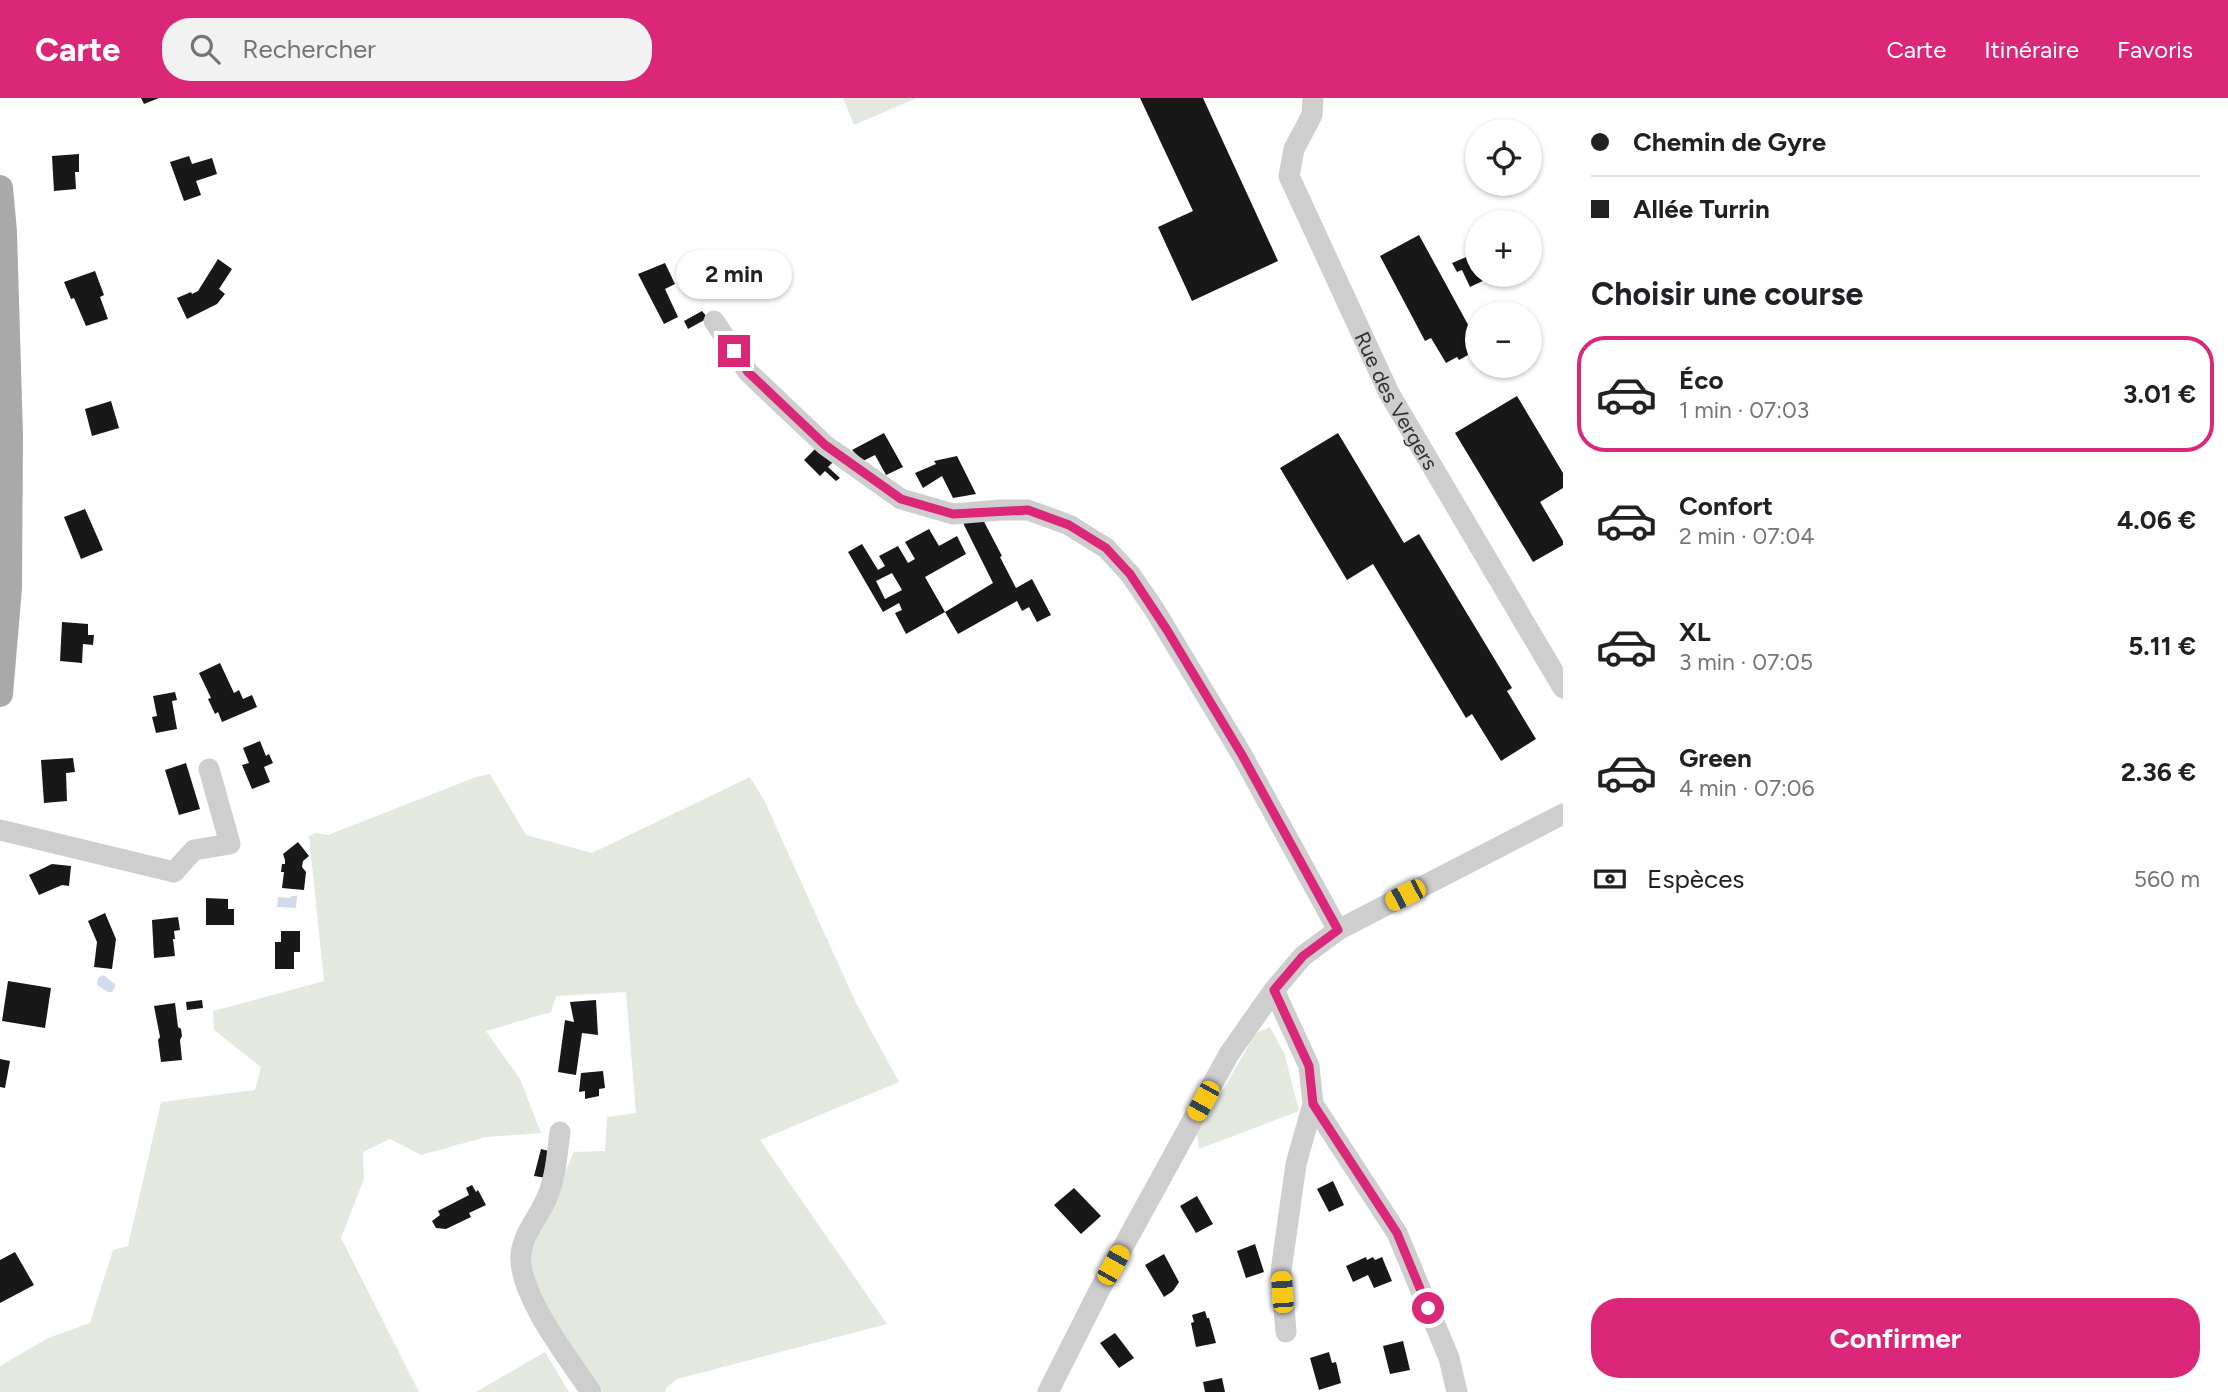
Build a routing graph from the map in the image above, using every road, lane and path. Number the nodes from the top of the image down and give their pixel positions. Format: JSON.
{"nodes":[{"id":1,"x":1313,"y":98,"type":"edge"},
{"id":2,"x":0,"y":188,"type":"edge"},
{"id":3,"x":714,"y":321,"type":"dead end"},
{"id":4,"x":1563,"y":688,"type":"edge"},
{"id":5,"x":0,"y":694,"type":"edge"},
{"id":6,"x":209,"y":769,"type":"dead end"},
{"id":7,"x":1563,"y":814,"type":"edge"},
{"id":8,"x":0,"y":830,"type":"edge"},
{"id":9,"x":1338,"y":930,"type":"junction"},
{"id":10,"x":1274,"y":990,"type":"junction"},
{"id":11,"x":1313,"y":1104,"type":"junction"},
{"id":12,"x":560,"y":1132,"type":"dead end"},
{"id":13,"x":1286,"y":1332,"type":"dead end"},
{"id":14,"x":591,"y":1392,"type":"edge"},
{"id":15,"x":1048,"y":1392,"type":"edge"},
{"id":16,"x":1457,"y":1392,"type":"edge"}],
"edges":[{"from":1,"to":4,"type":"street","name":"Rue des Vergers"},
{"from":2,"to":5,"type":"main road"},
{"from":3,"to":9,"type":"street"},
{"from":6,"to":8,"type":"street"},
{"from":7,"to":9,"type":"street"},
{"from":9,"to":10,"type":"street"},
{"from":10,"to":11,"type":"street"},
{"from":10,"to":15,"type":"street"},
{"from":11,"to":13,"type":"street"},
{"from":11,"to":16,"type":"street"},
{"from":12,"to":14,"type":"street"}]}
